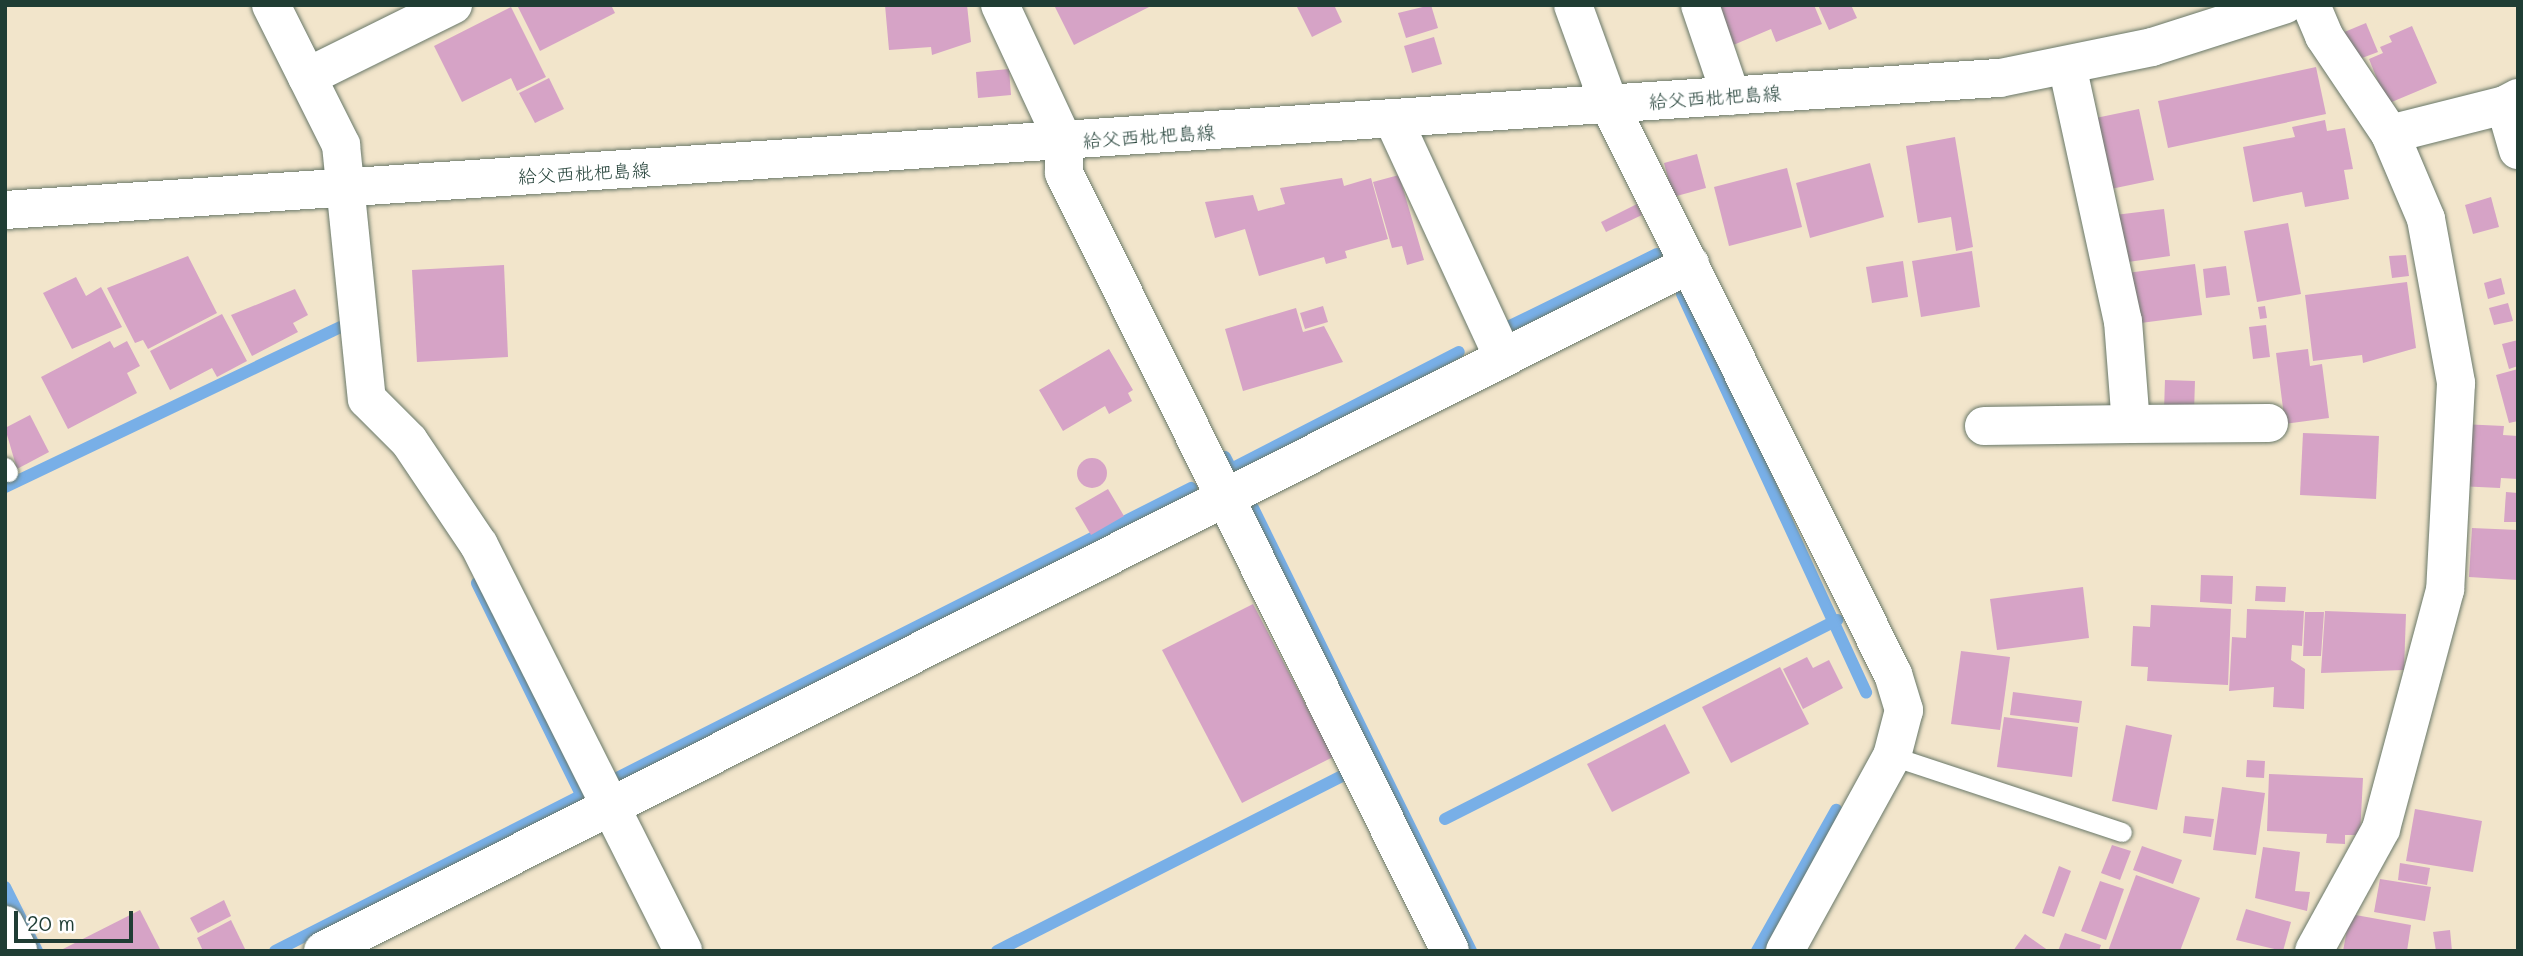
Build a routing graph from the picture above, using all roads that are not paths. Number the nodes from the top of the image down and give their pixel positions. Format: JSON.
{"nodes":[{"id":1,"x":271,"y":5,"type":"edge"},
{"id":2,"x":453,"y":5,"type":"edge"},
{"id":3,"x":1000,"y":5,"type":"edge"},
{"id":4,"x":1573,"y":5,"type":"edge"},
{"id":5,"x":1700,"y":5,"type":"edge"},
{"id":6,"x":2284,"y":5,"type":"edge"},
{"id":7,"x":2311,"y":5,"type":"edge"},
{"id":8,"x":2067,"y":65,"type":"junction"},
{"id":9,"x":307,"y":77,"type":"junction"},
{"id":10,"x":1731,"y":96,"type":"junction"},
{"id":11,"x":2511,"y":101,"type":"edge"},
{"id":12,"x":1609,"y":104,"type":"junction"},
{"id":13,"x":1393,"y":119,"type":"junction"},
{"id":14,"x":2390,"y":134,"type":"junction"},
{"id":15,"x":1065,"y":142,"type":"junction"},
{"id":16,"x":2518,"y":150,"type":"edge"},
{"id":17,"x":348,"y":187,"type":"junction"},
{"id":18,"x":5,"y":210,"type":"edge"},
{"id":19,"x":1690,"y":264,"type":"junction"},
{"id":20,"x":1503,"y":357,"type":"junction"},
{"id":21,"x":2269,"y":423,"type":"dead end"},
{"id":22,"x":2131,"y":424,"type":"junction"},
{"id":23,"x":1984,"y":426,"type":"dead end"},
{"id":24,"x":1224,"y":495,"type":"junction"},
{"id":25,"x":1892,"y":756,"type":"junction"},
{"id":26,"x":610,"y":806,"type":"junction"},
{"id":27,"x":2122,"y":832,"type":"dead end"},
{"id":28,"x":5,"y":925,"type":"edge"},
{"id":29,"x":18,"y":951,"type":"edge"},
{"id":30,"x":323,"y":951,"type":"edge"},
{"id":31,"x":683,"y":951,"type":"edge"},
{"id":32,"x":1450,"y":951,"type":"edge"},
{"id":33,"x":1785,"y":951,"type":"edge"},
{"id":34,"x":2314,"y":951,"type":"edge"}],
"edges":[{"from":1,"to":9,"type":"street"},
{"from":2,"to":9,"type":"street"},
{"from":3,"to":15,"type":"street"},
{"from":4,"to":12,"type":"street"},
{"from":5,"to":10,"type":"street"},
{"from":6,"to":8,"type":"street","name":"給父西枇杷島線"},
{"from":7,"to":14,"type":"street"},
{"from":8,"to":10,"type":"street","name":"給父西枇杷島線"},
{"from":8,"to":22,"type":"street"},
{"from":9,"to":17,"type":"street"},
{"from":10,"to":12,"type":"street","name":"給父西枇杷島線"},
{"from":11,"to":14,"type":"street"},
{"from":11,"to":16,"type":"street"},
{"from":12,"to":13,"type":"street","name":"給父西枇杷島線"},
{"from":12,"to":19,"type":"street"},
{"from":13,"to":15,"type":"street","name":"給父西枇杷島線"},
{"from":13,"to":20,"type":"street"},
{"from":14,"to":34,"type":"street"},
{"from":15,"to":17,"type":"street","name":"給父西枇杷島線"},
{"from":15,"to":24,"type":"street"},
{"from":17,"to":18,"type":"street","name":"給父西枇杷島線"},
{"from":17,"to":26,"type":"street"},
{"from":19,"to":20,"type":"street"},
{"from":19,"to":25,"type":"street"},
{"from":20,"to":24,"type":"street"},
{"from":21,"to":22,"type":"street"},
{"from":22,"to":23,"type":"street"},
{"from":24,"to":26,"type":"street"},
{"from":24,"to":32,"type":"street"},
{"from":25,"to":27,"type":"lane"},
{"from":25,"to":33,"type":"street"},
{"from":26,"to":30,"type":"street"},
{"from":26,"to":31,"type":"street"},
{"from":28,"to":29,"type":"street"}]}
